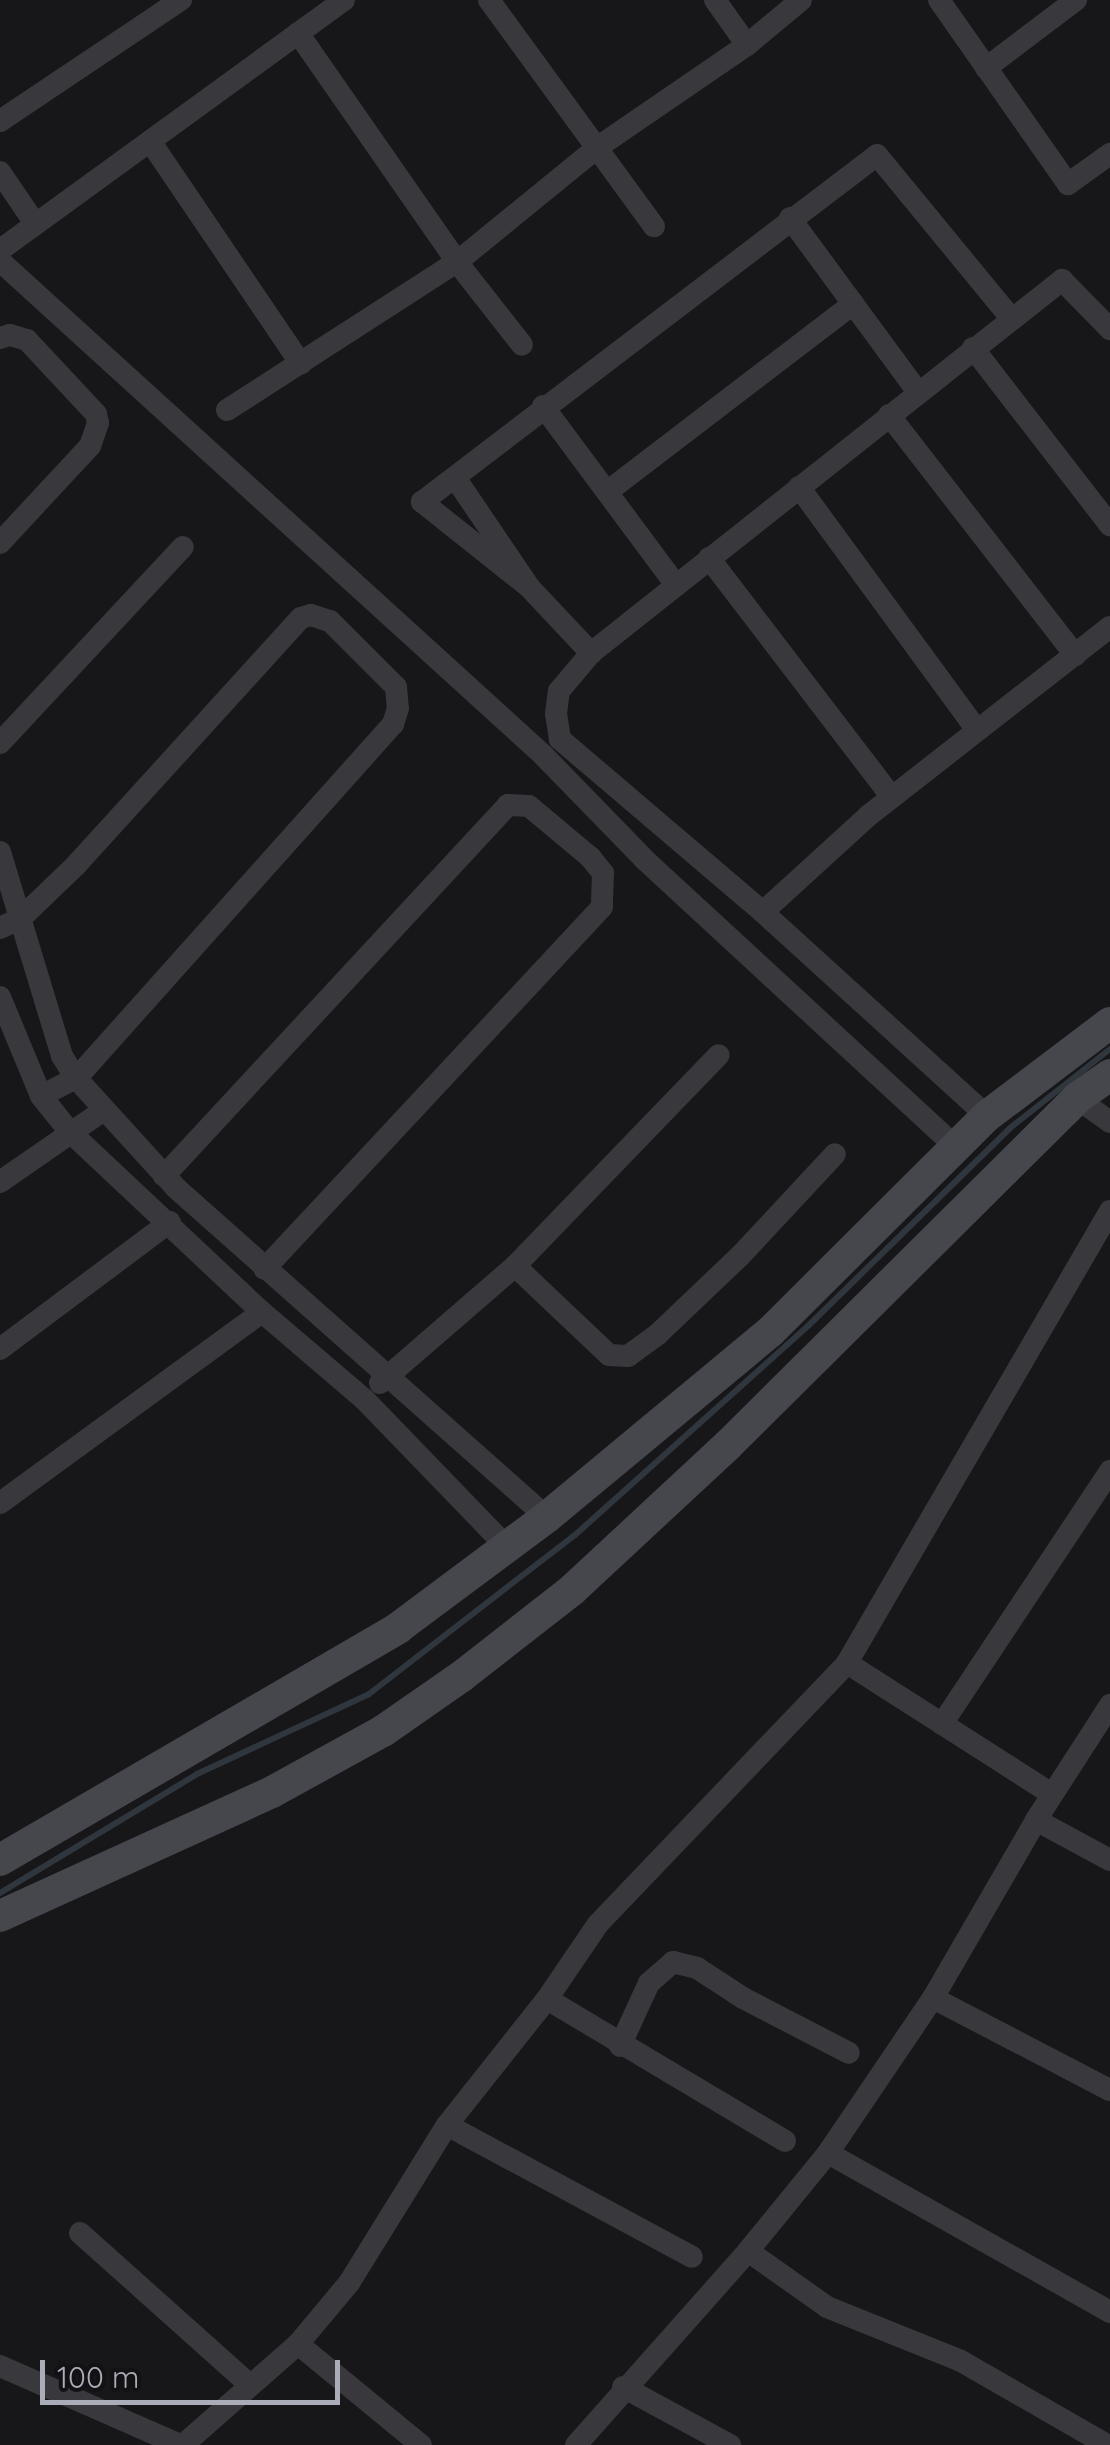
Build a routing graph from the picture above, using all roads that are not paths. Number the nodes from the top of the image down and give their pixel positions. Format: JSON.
{"nodes":[{"id":1,"x":181,"y":0,"type":"edge"},
{"id":2,"x":344,"y":0,"type":"edge"},
{"id":3,"x":489,"y":0,"type":"edge"},
{"id":4,"x":715,"y":0,"type":"edge"},
{"id":5,"x":802,"y":0,"type":"edge"},
{"id":6,"x":939,"y":0,"type":"edge"},
{"id":7,"x":1076,"y":0,"type":"edge"},
{"id":8,"x":298,"y":33,"type":"junction"},
{"id":9,"x":747,"y":44,"type":"junction"},
{"id":10,"x":986,"y":68,"type":"junction"},
{"id":11,"x":0,"y":120,"type":"edge"},
{"id":12,"x":150,"y":142,"type":"junction"},
{"id":13,"x":598,"y":147,"type":"junction"},
{"id":14,"x":1110,"y":154,"type":"edge"},
{"id":15,"x":0,"y":172,"type":"edge"},
{"id":16,"x":790,"y":218,"type":"junction"},
{"id":17,"x":34,"y":222,"type":"junction"},
{"id":18,"x":654,"y":226,"type":"dead end"},
{"id":19,"x":0,"y":250,"type":"edge"},
{"id":20,"x":0,"y":261,"type":"edge"},
{"id":21,"x":457,"y":262,"type":"junction"},
{"id":22,"x":853,"y":304,"type":"junction"},
{"id":23,"x":1011,"y":318,"type":"junction"},
{"id":24,"x":1110,"y":329,"type":"edge"},
{"id":25,"x":0,"y":338,"type":"edge"},
{"id":26,"x":522,"y":344,"type":"dead end"},
{"id":27,"x":973,"y":348,"type":"junction"},
{"id":28,"x":301,"y":364,"type":"junction"},
{"id":29,"x":918,"y":392,"type":"junction"},
{"id":30,"x":543,"y":406,"type":"junction"},
{"id":31,"x":227,"y":410,"type":"dead end"},
{"id":32,"x":889,"y":415,"type":"junction"},
{"id":33,"x":456,"y":479,"type":"junction"},
{"id":34,"x":799,"y":487,"type":"junction"},
{"id":35,"x":607,"y":492,"type":"junction"},
{"id":36,"x":1110,"y":525,"type":"edge"},
{"id":37,"x":0,"y":543,"type":"edge"},
{"id":38,"x":183,"y":547,"type":"dead end"},
{"id":39,"x":709,"y":558,"type":"junction"},
{"id":40,"x":676,"y":585,"type":"junction"},
{"id":41,"x":529,"y":587,"type":"junction"},
{"id":42,"x":1110,"y":628,"type":"edge"},
{"id":43,"x":590,"y":653,"type":"junction"},
{"id":44,"x":1075,"y":655,"type":"junction"},
{"id":45,"x":976,"y":729,"type":"junction"},
{"id":46,"x":0,"y":744,"type":"edge"},
{"id":47,"x":892,"y":797,"type":"junction"},
{"id":48,"x":0,"y":852,"type":"edge"},
{"id":49,"x":763,"y":912,"type":"junction"},
{"id":50,"x":11,"y":923,"type":"edge"},
{"id":51,"x":2,"y":1013,"type":"edge"},
{"id":52,"x":1110,"y":1023,"type":"edge"},
{"id":53,"x":719,"y":1055,"type":"dead end"},
{"id":54,"x":1110,"y":1075,"type":"edge"},
{"id":55,"x":76,"y":1078,"type":"junction"},
{"id":56,"x":41,"y":1096,"type":"junction"},
{"id":57,"x":1078,"y":1098,"type":"junction"},
{"id":58,"x":104,"y":1110,"type":"junction"},
{"id":59,"x":987,"y":1116,"type":"junction"},
{"id":60,"x":1110,"y":1122,"type":"edge"},
{"id":61,"x":69,"y":1130,"type":"junction"},
{"id":62,"x":956,"y":1147,"type":"junction"},
{"id":63,"x":836,"y":1154,"type":"dead end"},
{"id":64,"x":0,"y":1182,"type":"edge"},
{"id":65,"x":170,"y":1182,"type":"junction"},
{"id":66,"x":1109,"y":1215,"type":"edge"},
{"id":67,"x":163,"y":1216,"type":"junction"},
{"id":68,"x":516,"y":1266,"type":"junction"},
{"id":69,"x":265,"y":1270,"type":"junction"},
{"id":70,"x":262,"y":1312,"type":"junction"},
{"id":71,"x":0,"y":1348,"type":"edge"},
{"id":72,"x":389,"y":1374,"type":"junction"},
{"id":73,"x":364,"y":1399,"type":"junction"},
{"id":74,"x":1110,"y":1471,"type":"edge"},
{"id":75,"x":0,"y":1503,"type":"edge"},
{"id":76,"x":548,"y":1517,"type":"junction"},
{"id":77,"x":506,"y":1546,"type":"junction"},
{"id":78,"x":846,"y":1664,"type":"junction"},
{"id":79,"x":1106,"y":1721,"type":"edge"},
{"id":80,"x":942,"y":1724,"type":"junction"},
{"id":81,"x":1052,"y":1794,"type":"junction"},
{"id":82,"x":1036,"y":1820,"type":"junction"},
{"id":83,"x":0,"y":1860,"type":"edge"},
{"id":84,"x":1110,"y":1860,"type":"edge"},
{"id":85,"x":0,"y":1916,"type":"edge"},
{"id":86,"x":933,"y":1998,"type":"junction"},
{"id":87,"x":547,"y":1999,"type":"junction"},
{"id":88,"x":620,"y":2046,"type":"junction"},
{"id":89,"x":850,"y":2053,"type":"dead end"},
{"id":90,"x":1110,"y":2090,"type":"edge"},
{"id":91,"x":447,"y":2126,"type":"junction"},
{"id":92,"x":785,"y":2141,"type":"dead end"},
{"id":93,"x":828,"y":2153,"type":"junction"},
{"id":94,"x":80,"y":2234,"type":"dead end"},
{"id":95,"x":748,"y":2251,"type":"junction"},
{"id":96,"x":692,"y":2257,"type":"dead end"},
{"id":97,"x":1110,"y":2312,"type":"edge"},
{"id":98,"x":298,"y":2344,"type":"junction"},
{"id":99,"x":0,"y":2366,"type":"edge"},
{"id":100,"x":248,"y":2383,"type":"junction"},
{"id":101,"x":623,"y":2387,"type":"junction"},
{"id":102,"x":181,"y":2445,"type":"edge"},
{"id":103,"x":421,"y":2445,"type":"edge"},
{"id":104,"x":576,"y":2445,"type":"edge"},
{"id":105,"x":730,"y":2445,"type":"edge"},
{"id":106,"x":1107,"y":2445,"type":"edge"}],
"edges":[{"from":1,"to":11,"type":"street"},
{"from":2,"to":8,"type":"street"},
{"from":3,"to":13,"type":"street"},
{"from":4,"to":9,"type":"street"},
{"from":5,"to":9,"type":"street"},
{"from":6,"to":10,"type":"street"},
{"from":7,"to":10,"type":"street"},
{"from":8,"to":12,"type":"street"},
{"from":8,"to":21,"type":"street"},
{"from":9,"to":13,"type":"street"},
{"from":10,"to":14,"type":"street"},
{"from":12,"to":17,"type":"street"},
{"from":12,"to":28,"type":"street"},
{"from":13,"to":18,"type":"street"},
{"from":13,"to":21,"type":"street"},
{"from":15,"to":17,"type":"street"},
{"from":16,"to":22,"type":"street"},
{"from":16,"to":23,"type":"street"},
{"from":16,"to":30,"type":"street"},
{"from":17,"to":19,"type":"street"},
{"from":20,"to":62,"type":"street"},
{"from":21,"to":26,"type":"street"},
{"from":21,"to":28,"type":"street"},
{"from":22,"to":29,"type":"street"},
{"from":22,"to":35,"type":"street"},
{"from":23,"to":24,"type":"street"},
{"from":23,"to":27,"type":"street"},
{"from":25,"to":37,"type":"street"},
{"from":27,"to":29,"type":"street"},
{"from":27,"to":36,"type":"street"},
{"from":28,"to":31,"type":"street"},
{"from":29,"to":32,"type":"street"},
{"from":30,"to":33,"type":"street"},
{"from":30,"to":35,"type":"street"},
{"from":32,"to":34,"type":"street"},
{"from":32,"to":44,"type":"street"},
{"from":33,"to":41,"type":"street"},
{"from":33,"to":41,"type":"street"},
{"from":34,"to":39,"type":"street"},
{"from":34,"to":45,"type":"street"},
{"from":35,"to":40,"type":"street"},
{"from":38,"to":46,"type":"street"},
{"from":39,"to":40,"type":"street"},
{"from":39,"to":47,"type":"street"},
{"from":40,"to":43,"type":"street"},
{"from":41,"to":43,"type":"street"},
{"from":42,"to":44,"type":"street"},
{"from":43,"to":49,"type":"street"},
{"from":44,"to":45,"type":"street"},
{"from":45,"to":47,"type":"street"},
{"from":47,"to":49,"type":"street"},
{"from":48,"to":50,"type":"street"},
{"from":49,"to":59,"type":"street"},
{"from":50,"to":55,"type":"street"},
{"from":50,"to":55,"type":"street"},
{"from":51,"to":56,"type":"street"},
{"from":52,"to":59,"type":"street"},
{"from":53,"to":68,"type":"street"},
{"from":54,"to":57,"type":"street"},
{"from":55,"to":56,"type":"street"},
{"from":55,"to":58,"type":"street"},
{"from":56,"to":61,"type":"street"},
{"from":57,"to":60,"type":"street"},
{"from":57,"to":85,"type":"street"},
{"from":58,"to":61,"type":"street"},
{"from":58,"to":65,"type":"street"},
{"from":59,"to":62,"type":"street"},
{"from":61,"to":64,"type":"street"},
{"from":61,"to":67,"type":"street"},
{"from":62,"to":76,"type":"street"},
{"from":63,"to":68,"type":"street"},
{"from":65,"to":67,"type":"street"},
{"from":65,"to":69,"type":"street"},
{"from":65,"to":69,"type":"street"},
{"from":66,"to":78,"type":"street"},
{"from":67,"to":70,"type":"street"},
{"from":67,"to":71,"type":"street"},
{"from":68,"to":72,"type":"street"},
{"from":69,"to":72,"type":"street"},
{"from":70,"to":73,"type":"street"},
{"from":70,"to":75,"type":"street"},
{"from":72,"to":73,"type":"street"},
{"from":72,"to":76,"type":"street"},
{"from":73,"to":77,"type":"street"},
{"from":74,"to":80,"type":"street"},
{"from":76,"to":77,"type":"street"},
{"from":77,"to":83,"type":"street"},
{"from":78,"to":80,"type":"street"},
{"from":78,"to":87,"type":"street"},
{"from":79,"to":81,"type":"street"},
{"from":80,"to":81,"type":"street"},
{"from":81,"to":82,"type":"street"},
{"from":82,"to":84,"type":"street"},
{"from":82,"to":86,"type":"street"},
{"from":86,"to":90,"type":"street"},
{"from":86,"to":93,"type":"street"},
{"from":87,"to":88,"type":"street"},
{"from":87,"to":91,"type":"street"},
{"from":88,"to":89,"type":"street"},
{"from":88,"to":92,"type":"street"},
{"from":91,"to":96,"type":"street"},
{"from":91,"to":98,"type":"street"},
{"from":93,"to":95,"type":"street"},
{"from":93,"to":97,"type":"street"},
{"from":94,"to":100,"type":"street"},
{"from":95,"to":101,"type":"street"},
{"from":95,"to":106,"type":"street"},
{"from":98,"to":100,"type":"street"},
{"from":98,"to":103,"type":"street"},
{"from":99,"to":102,"type":"street"},
{"from":100,"to":102,"type":"street"},
{"from":101,"to":104,"type":"street"},
{"from":101,"to":105,"type":"street"}]}
